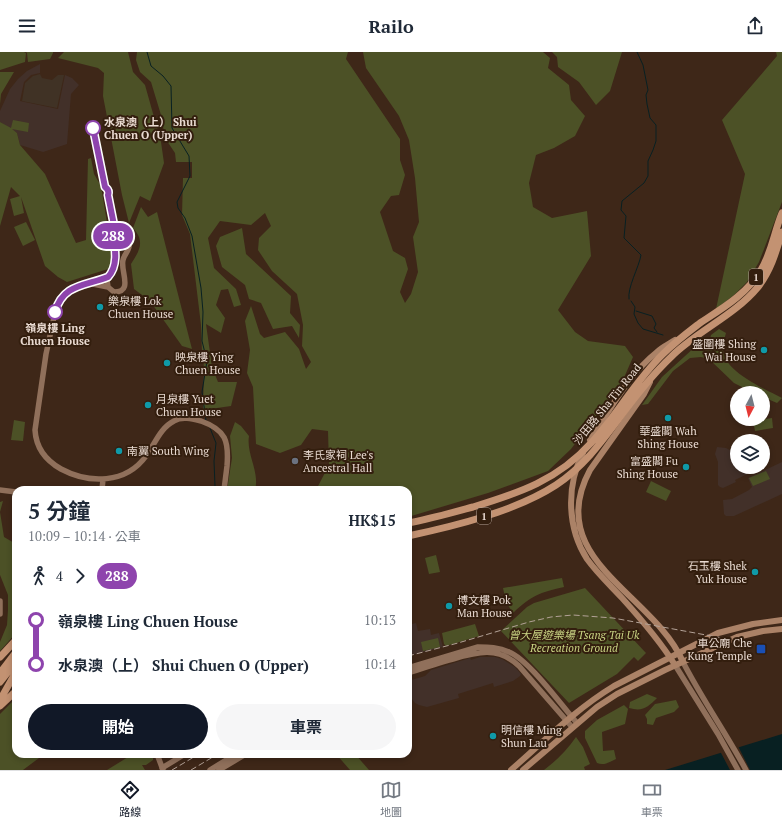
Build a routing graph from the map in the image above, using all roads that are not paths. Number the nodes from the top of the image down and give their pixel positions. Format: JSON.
{"nodes":[{"id":1,"x":782,"y":213,"type":"edge"},
{"id":2,"x":782,"y":232,"type":"edge"},
{"id":3,"x":109,"y":276,"type":"junction"},
{"id":4,"x":125,"y":279,"type":"junction"},
{"id":5,"x":87,"y":284,"type":"junction"},
{"id":6,"x":108,"y":287,"type":"junction"},
{"id":7,"x":682,"y":336,"type":"junction"},
{"id":8,"x":654,"y":376,"type":"junction"},
{"id":9,"x":103,"y":479,"type":"junction"},
{"id":10,"x":102,"y":486,"type":"edge"},
{"id":11,"x":224,"y":486,"type":"edge"},
{"id":12,"x":0,"y":490,"type":"edge"},
{"id":13,"x":12,"y":492,"type":"edge"},
{"id":14,"x":412,"y":522,"type":"edge"},
{"id":15,"x":412,"y":535,"type":"edge"},
{"id":16,"x":0,"y":601,"type":"edge"},
{"id":17,"x":0,"y":614,"type":"edge"},
{"id":18,"x":782,"y":620,"type":"edge"},
{"id":19,"x":782,"y":629,"type":"edge"},
{"id":20,"x":12,"y":644,"type":"edge"},
{"id":21,"x":679,"y":652,"type":"junction"},
{"id":22,"x":12,"y":656,"type":"edge"},
{"id":23,"x":0,"y":657,"type":"edge"},
{"id":24,"x":670,"y":657,"type":"junction"},
{"id":25,"x":7,"y":662,"type":"junction"},
{"id":26,"x":683,"y":662,"type":"junction"},
{"id":27,"x":675,"y":665,"type":"junction"},
{"id":28,"x":12,"y":667,"type":"edge"},
{"id":29,"x":412,"y":667,"type":"edge"},
{"id":30,"x":0,"y":669,"type":"edge"},
{"id":31,"x":412,"y":672,"type":"edge"},
{"id":32,"x":0,"y":673,"type":"edge"},
{"id":33,"x":12,"y":679,"type":"edge"},
{"id":34,"x":0,"y":682,"type":"edge"},
{"id":35,"x":12,"y":695,"type":"edge"},
{"id":36,"x":0,"y":700,"type":"edge"},
{"id":37,"x":0,"y":706,"type":"edge"},
{"id":38,"x":569,"y":719,"type":"junction"},
{"id":39,"x":574,"y":725,"type":"junction"},
{"id":40,"x":158,"y":758,"type":"edge"},
{"id":41,"x":179,"y":758,"type":"edge"},
{"id":42,"x":230,"y":758,"type":"edge"},
{"id":43,"x":239,"y":758,"type":"edge"},
{"id":44,"x":162,"y":769,"type":"edge"},
{"id":45,"x":210,"y":770,"type":"edge"},
{"id":46,"x":219,"y":770,"type":"edge"},
{"id":47,"x":511,"y":770,"type":"edge"},
{"id":48,"x":523,"y":770,"type":"edge"},
{"id":49,"x":738,"y":770,"type":"edge"},
{"id":50,"x":746,"y":770,"type":"edge"}],
"edges":[{"from":1,"to":7,"type":"highway","number":"1"},
{"from":2,"to":8,"type":"highway","number":"1"},
{"from":3,"to":4,"type":"street"},
{"from":3,"to":4,"type":"street"},
{"from":3,"to":5,"type":"street"},
{"from":3,"to":6,"type":"street"},
{"from":4,"to":6,"type":"street"},
{"from":5,"to":6,"type":"street"},
{"from":5,"to":9,"type":"street"},
{"from":7,"to":14,"type":"highway","name":"沙田路 Sha Tin Road","number":"1"},
{"from":7,"to":24,"type":"main road"},
{"from":8,"to":15,"type":"highway","name":"沙田路 Sha Tin Road","number":"1"},
{"from":8,"to":21,"type":"main road"},
{"from":9,"to":10,"type":"street"},
{"from":9,"to":11,"type":"street"},
{"from":12,"to":13,"type":"street"},
{"from":16,"to":17,"type":"street"},
{"from":18,"to":21,"type":"main road"},
{"from":19,"to":26,"type":"main road"},
{"from":20,"to":23,"type":"highway"},
{"from":21,"to":24,"type":"main road"},
{"from":21,"to":26,"type":"main road"},
{"from":22,"to":25,"type":"highway"},
{"from":24,"to":27,"type":"main road"},
{"from":24,"to":38,"type":"main road"},
{"from":25,"to":30,"type":"highway"},
{"from":25,"to":32,"type":"highway"},
{"from":26,"to":27,"type":"main road"},
{"from":26,"to":50,"type":"street"},
{"from":27,"to":39,"type":"main road"},
{"from":27,"to":49,"type":"street"},
{"from":28,"to":34,"type":"highway"},
{"from":29,"to":38,"type":"street"},
{"from":31,"to":38,"type":"street"},
{"from":33,"to":36,"type":"highway"},
{"from":35,"to":37,"type":"highway"},
{"from":38,"to":39,"type":"street"},
{"from":38,"to":47,"type":"main road"},
{"from":39,"to":48,"type":"main road"},
{"from":40,"to":44,"type":"street"},
{"from":41,"to":44,"type":"street"},
{"from":42,"to":45,"type":"street"},
{"from":43,"to":46,"type":"street"}]}
